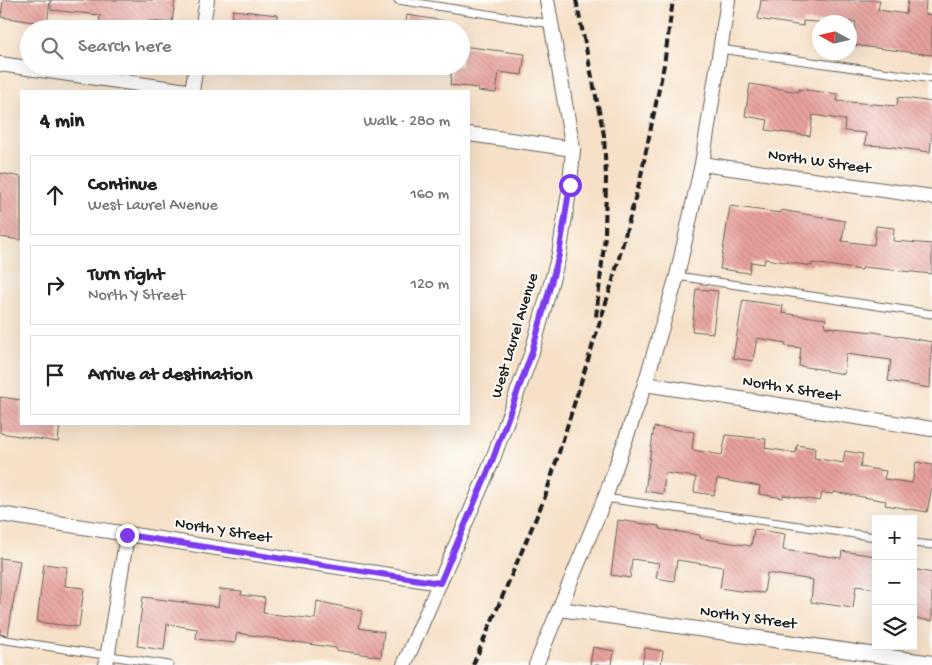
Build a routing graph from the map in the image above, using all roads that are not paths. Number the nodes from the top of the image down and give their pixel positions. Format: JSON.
{"nodes":[{"id":1,"x":207,"y":0,"type":"edge"},
{"id":2,"x":398,"y":0,"type":"edge"},
{"id":3,"x":547,"y":0,"type":"edge"},
{"id":4,"x":728,"y":0,"type":"edge"},
{"id":5,"x":204,"y":20,"type":"edge"},
{"id":6,"x":551,"y":24,"type":"junction"},
{"id":7,"x":720,"y":50,"type":"junction"},
{"id":8,"x":0,"y":64,"type":"edge"},
{"id":9,"x":20,"y":67,"type":"edge"},
{"id":10,"x":76,"y":75,"type":"edge"},
{"id":11,"x":195,"y":75,"type":"edge"},
{"id":12,"x":932,"y":80,"type":"edge"},
{"id":13,"x":180,"y":90,"type":"edge"},
{"id":14,"x":192,"y":90,"type":"edge"},
{"id":15,"x":470,"y":134,"type":"edge"},
{"id":16,"x":573,"y":149,"type":"junction"},
{"id":17,"x":702,"y":164,"type":"junction"},
{"id":18,"x":932,"y":197,"type":"edge"},
{"id":19,"x":677,"y":276,"type":"junction"},
{"id":20,"x":932,"y":314,"type":"edge"},
{"id":21,"x":645,"y":384,"type":"junction"},
{"id":22,"x":932,"y":429,"type":"edge"},
{"id":23,"x":605,"y":498,"type":"junction"},
{"id":24,"x":0,"y":514,"type":"edge"},
{"id":25,"x":127,"y":535,"type":"junction"},
{"id":26,"x":872,"y":536,"type":"edge"},
{"id":27,"x":917,"y":543,"type":"edge"},
{"id":28,"x":932,"y":545,"type":"edge"},
{"id":29,"x":440,"y":583,"type":"junction"},
{"id":30,"x":560,"y":610,"type":"junction"},
{"id":31,"x":0,"y":640,"type":"edge"},
{"id":32,"x":107,"y":660,"type":"edge"},
{"id":33,"x":932,"y":663,"type":"edge"},
{"id":34,"x":169,"y":665,"type":"edge"},
{"id":35,"x":404,"y":665,"type":"edge"},
{"id":36,"x":536,"y":665,"type":"edge"}],
"edges":[{"from":1,"to":5,"type":"street"},
{"from":2,"to":6,"type":"lane"},
{"from":3,"to":6,"type":"street","name":"West Laurel Avenue"},
{"from":4,"to":7,"type":"street"},
{"from":6,"to":16,"type":"street","name":"West Laurel Avenue"},
{"from":7,"to":12,"type":"lane"},
{"from":7,"to":17,"type":"street"},
{"from":8,"to":9,"type":"street"},
{"from":10,"to":13,"type":"street"},
{"from":11,"to":14,"type":"street"},
{"from":15,"to":16,"type":"street"},
{"from":16,"to":29,"type":"street","name":"West Laurel Avenue"},
{"from":17,"to":18,"type":"street","name":"North W Street"},
{"from":17,"to":19,"type":"street"},
{"from":19,"to":20,"type":"lane"},
{"from":19,"to":21,"type":"street"},
{"from":21,"to":22,"type":"street","name":"North X Street"},
{"from":21,"to":23,"type":"street"},
{"from":23,"to":26,"type":"lane"},
{"from":23,"to":30,"type":"street"},
{"from":24,"to":25,"type":"street","name":"North Y Street"},
{"from":25,"to":29,"type":"street","name":"North Y Street"},
{"from":25,"to":32,"type":"street"},
{"from":27,"to":28,"type":"lane"},
{"from":29,"to":35,"type":"street","name":"West Laurel Avenue"},
{"from":30,"to":33,"type":"street","name":"North Y Street"},
{"from":30,"to":36,"type":"street"},
{"from":31,"to":32,"type":"lane"},
{"from":32,"to":34,"type":"lane"}]}
